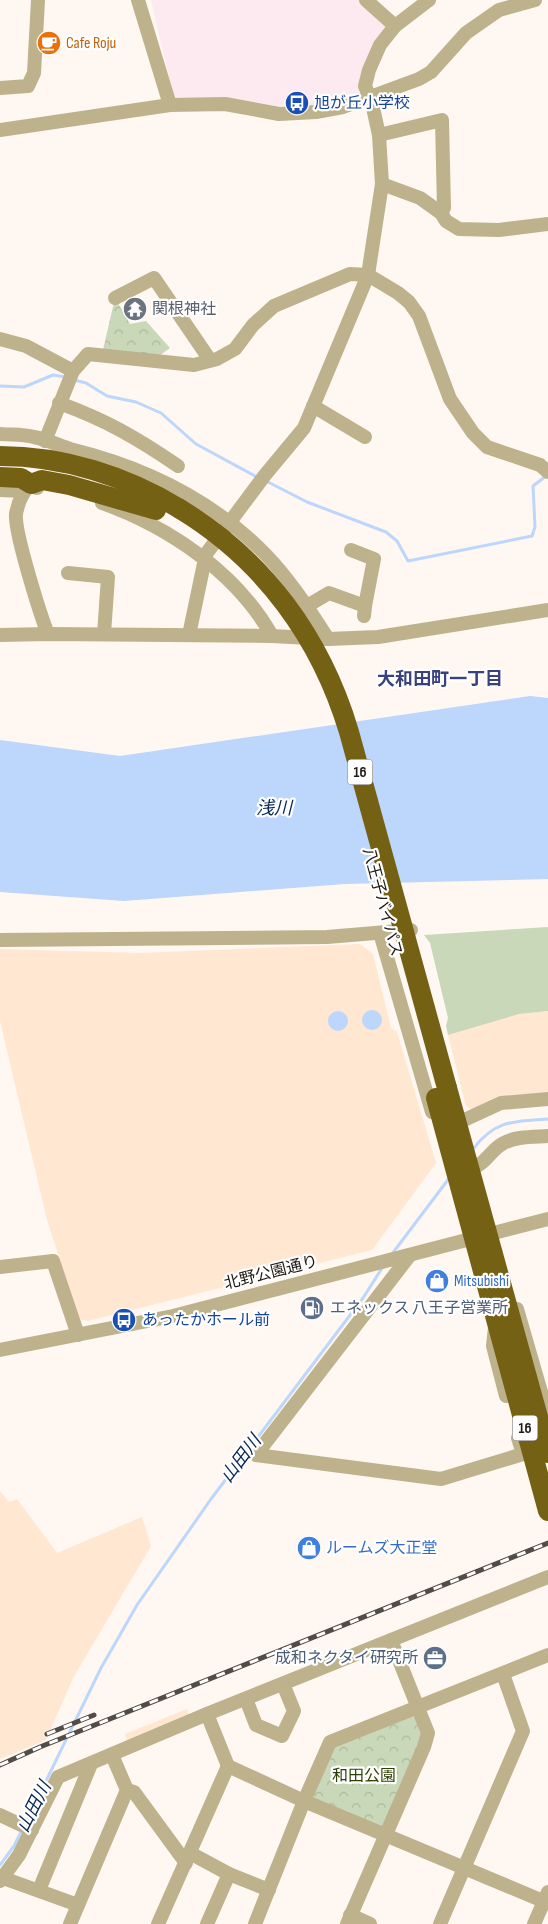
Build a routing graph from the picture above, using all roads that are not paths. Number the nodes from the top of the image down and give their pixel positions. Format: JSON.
{"nodes":[{"id":1,"x":38,"y":0,"type":"edge"},
{"id":2,"x":138,"y":0,"type":"edge"},
{"id":3,"x":366,"y":0,"type":"edge"},
{"id":4,"x":429,"y":0,"type":"edge"},
{"id":5,"x":534,"y":0,"type":"edge"},
{"id":6,"x":395,"y":26,"type":"junction"},
{"id":7,"x":0,"y":88,"type":"edge"},
{"id":8,"x":369,"y":98,"type":"junction"},
{"id":9,"x":170,"y":105,"type":"junction"},
{"id":10,"x":0,"y":130,"type":"edge"},
{"id":11,"x":379,"y":135,"type":"junction"},
{"id":12,"x":382,"y":184,"type":"junction"},
{"id":13,"x":441,"y":213,"type":"junction"},
{"id":14,"x":548,"y":224,"type":"edge"},
{"id":15,"x":368,"y":275,"type":"junction"},
{"id":16,"x":114,"y":298,"type":"dead end"},
{"id":17,"x":0,"y":339,"type":"edge"},
{"id":18,"x":210,"y":360,"type":"junction"},
{"id":19,"x":73,"y":371,"type":"junction"},
{"id":20,"x":59,"y":403,"type":"junction"},
{"id":21,"x":313,"y":406,"type":"junction"},
{"id":22,"x":0,"y":434,"type":"edge"},
{"id":23,"x":365,"y":437,"type":"dead end"},
{"id":24,"x":43,"y":450,"type":"junction"},
{"id":25,"x":0,"y":456,"type":"edge"},
{"id":26,"x":178,"y":466,"type":"dead end"},
{"id":27,"x":0,"y":469,"type":"edge"},
{"id":28,"x":548,"y":472,"type":"edge"},
{"id":29,"x":0,"y":477,"type":"edge"},
{"id":30,"x":27,"y":488,"type":"junction"},
{"id":31,"x":0,"y":490,"type":"edge"},
{"id":32,"x":156,"y":510,"type":"junction"},
{"id":33,"x":177,"y":514,"type":"junction"},
{"id":34,"x":230,"y":523,"type":"junction"},
{"id":35,"x":351,"y":550,"type":"dead end"},
{"id":36,"x":205,"y":560,"type":"junction"},
{"id":37,"x":68,"y":573,"type":"dead end"},
{"id":38,"x":307,"y":606,"type":"junction"},
{"id":39,"x":548,"y":610,"type":"edge"},
{"id":40,"x":48,"y":634,"type":"junction"},
{"id":41,"x":104,"y":634,"type":"junction"},
{"id":42,"x":189,"y":635,"type":"junction"},
{"id":43,"x":0,"y":636,"type":"edge"},
{"id":44,"x":272,"y":636,"type":"junction"},
{"id":45,"x":328,"y":638,"type":"junction"},
{"id":46,"x":380,"y":933,"type":"junction"},
{"id":47,"x":0,"y":940,"type":"edge"},
{"id":48,"x":442,"y":1093,"type":"junction"},
{"id":49,"x":548,"y":1099,"type":"edge"},
{"id":50,"x":461,"y":1130,"type":"junction"},
{"id":51,"x":548,"y":1136,"type":"edge"},
{"id":52,"x":462,"y":1168,"type":"junction"},
{"id":53,"x":548,"y":1219,"type":"edge"},
{"id":54,"x":481,"y":1237,"type":"junction"},
{"id":55,"x":405,"y":1257,"type":"junction"},
{"id":56,"x":0,"y":1267,"type":"edge"},
{"id":57,"x":504,"y":1288,"type":"junction"},
{"id":58,"x":496,"y":1322,"type":"junction"},
{"id":59,"x":78,"y":1335,"type":"junction"},
{"id":60,"x":0,"y":1350,"type":"edge"},
{"id":61,"x":548,"y":1416,"type":"edge"},
{"id":62,"x":548,"y":1453,"type":"edge"},
{"id":63,"x":548,"y":1511,"type":"edge"},
{"id":64,"x":548,"y":1577,"type":"edge"},
{"id":65,"x":392,"y":1640,"type":"junction"},
{"id":66,"x":548,"y":1655,"type":"edge"},
{"id":67,"x":503,"y":1674,"type":"junction"},
{"id":68,"x":283,"y":1684,"type":"junction"},
{"id":69,"x":246,"y":1699,"type":"junction"},
{"id":70,"x":418,"y":1707,"type":"junction"},
{"id":71,"x":207,"y":1714,"type":"junction"},
{"id":72,"x":112,"y":1755,"type":"junction"},
{"id":73,"x":91,"y":1764,"type":"junction"},
{"id":74,"x":228,"y":1766,"type":"junction"},
{"id":75,"x":127,"y":1790,"type":"junction"},
{"id":76,"x":304,"y":1801,"type":"junction"},
{"id":77,"x":0,"y":1816,"type":"edge"},
{"id":78,"x":30,"y":1829,"type":"junction"},
{"id":79,"x":384,"y":1833,"type":"junction"},
{"id":80,"x":188,"y":1858,"type":"junction"},
{"id":81,"x":465,"y":1868,"type":"junction"},
{"id":82,"x":229,"y":1874,"type":"junction"},
{"id":83,"x":1,"y":1879,"type":"edge"},
{"id":84,"x":39,"y":1890,"type":"junction"},
{"id":85,"x":269,"y":1890,"type":"junction"},
{"id":86,"x":547,"y":1899,"type":"edge"},
{"id":87,"x":78,"y":1905,"type":"junction"},
{"id":88,"x":349,"y":1920,"type":"edge"},
{"id":89,"x":70,"y":1924,"type":"edge"},
{"id":90,"x":158,"y":1924,"type":"edge"},
{"id":91,"x":208,"y":1924,"type":"edge"},
{"id":92,"x":255,"y":1924,"type":"edge"},
{"id":93,"x":370,"y":1924,"type":"edge"},
{"id":94,"x":440,"y":1924,"type":"edge"},
{"id":95,"x":534,"y":1924,"type":"edge"}],
"edges":[{"from":1,"to":7,"type":"street"},
{"from":2,"to":9,"type":"street"},
{"from":3,"to":6,"type":"street"},
{"from":4,"to":6,"type":"street"},
{"from":5,"to":8,"type":"street"},
{"from":6,"to":8,"type":"street"},
{"from":8,"to":9,"type":"street"},
{"from":8,"to":11,"type":"street"},
{"from":9,"to":10,"type":"street"},
{"from":11,"to":12,"type":"street"},
{"from":11,"to":13,"type":"street"},
{"from":12,"to":13,"type":"street"},
{"from":12,"to":15,"type":"street"},
{"from":13,"to":14,"type":"street"},
{"from":15,"to":18,"type":"street"},
{"from":15,"to":21,"type":"street"},
{"from":15,"to":28,"type":"street"},
{"from":16,"to":18,"type":"street"},
{"from":17,"to":19,"type":"street"},
{"from":18,"to":19,"type":"street"},
{"from":19,"to":20,"type":"street"},
{"from":20,"to":24,"type":"street"},
{"from":20,"to":26,"type":"street"},
{"from":21,"to":23,"type":"street"},
{"from":21,"to":34,"type":"street"},
{"from":22,"to":24,"type":"street"},
{"from":24,"to":25,"type":"highway","name":"八王子バイパス","number":"16"},
{"from":24,"to":33,"type":"highway","name":"八王子バイパス","number":"16"},
{"from":24,"to":34,"type":"street"},
{"from":27,"to":32,"type":"highway","name":"八王子バイパス","number":"16"},
{"from":29,"to":30,"type":"highway"},
{"from":30,"to":31,"type":"street"},
{"from":30,"to":32,"type":"highway"},
{"from":30,"to":36,"type":"street"},
{"from":30,"to":40,"type":"street"},
{"from":32,"to":33,"type":"highway","name":"八王子バイパス","number":"16"},
{"from":33,"to":48,"type":"highway","name":"八王子バイパス","number":"16"},
{"from":34,"to":36,"type":"street"},
{"from":34,"to":38,"type":"street"},
{"from":35,"to":38,"type":"street"},
{"from":36,"to":42,"type":"street"},
{"from":36,"to":44,"type":"street"},
{"from":37,"to":41,"type":"street"},
{"from":38,"to":45,"type":"street"},
{"from":39,"to":45,"type":"street"},
{"from":40,"to":41,"type":"street"},
{"from":40,"to":43,"type":"street"},
{"from":41,"to":42,"type":"street"},
{"from":42,"to":44,"type":"street"},
{"from":44,"to":45,"type":"street"},
{"from":46,"to":47,"type":"street"},
{"from":46,"to":50,"type":"street"},
{"from":46,"to":52,"type":"street"},
{"from":48,"to":50,"type":"highway","name":"八王子バイパス","number":"16"},
{"from":48,"to":52,"type":"highway","name":"八王子バイパス","number":"16"},
{"from":49,"to":50,"type":"street"},
{"from":50,"to":52,"type":"highway","name":"八王子バイパス","number":"16"},
{"from":51,"to":52,"type":"street"},
{"from":52,"to":54,"type":"highway","name":"八王子バイパス","number":"16"},
{"from":53,"to":54,"type":"street","name":"北野公園通り"},
{"from":54,"to":55,"type":"street","name":"北野公園通り"},
{"from":54,"to":57,"type":"highway","name":"八王子バイパス","number":"16"},
{"from":54,"to":58,"type":"highway","name":"八王子バイパス","number":"16"},
{"from":55,"to":58,"type":"street"},
{"from":55,"to":59,"type":"street","name":"北野公園通り"},
{"from":56,"to":59,"type":"street"},
{"from":57,"to":61,"type":"street"},
{"from":57,"to":62,"type":"highway","name":"八王子バイパス","number":"16"},
{"from":58,"to":63,"type":"highway","name":"八王子バイパス","number":"16"},
{"from":59,"to":60,"type":"street","name":"北野公園通り"},
{"from":64,"to":65,"type":"street"},
{"from":65,"to":68,"type":"street"},
{"from":65,"to":70,"type":"street"},
{"from":66,"to":67,"type":"street"},
{"from":67,"to":70,"type":"street"},
{"from":67,"to":81,"type":"street"},
{"from":68,"to":69,"type":"street"},
{"from":68,"to":69,"type":"street"},
{"from":69,"to":71,"type":"street"},
{"from":70,"to":76,"type":"street"},
{"from":70,"to":79,"type":"street"},
{"from":71,"to":72,"type":"street"},
{"from":71,"to":74,"type":"street"},
{"from":72,"to":73,"type":"street"},
{"from":72,"to":75,"type":"street"},
{"from":73,"to":78,"type":"street"},
{"from":73,"to":84,"type":"street"},
{"from":74,"to":76,"type":"street"},
{"from":74,"to":80,"type":"street"},
{"from":75,"to":80,"type":"street"},
{"from":75,"to":87,"type":"street"},
{"from":76,"to":79,"type":"street"},
{"from":76,"to":85,"type":"street"},
{"from":77,"to":78,"type":"street"},
{"from":78,"to":83,"type":"street"},
{"from":79,"to":81,"type":"street"},
{"from":79,"to":88,"type":"street"},
{"from":80,"to":82,"type":"street"},
{"from":80,"to":90,"type":"street"},
{"from":81,"to":86,"type":"street"},
{"from":81,"to":94,"type":"street"},
{"from":82,"to":85,"type":"street"},
{"from":82,"to":91,"type":"street"},
{"from":83,"to":84,"type":"street"},
{"from":84,"to":87,"type":"street"},
{"from":85,"to":92,"type":"street"},
{"from":86,"to":95,"type":"street"},
{"from":87,"to":89,"type":"street"},
{"from":88,"to":93,"type":"street"}]}
